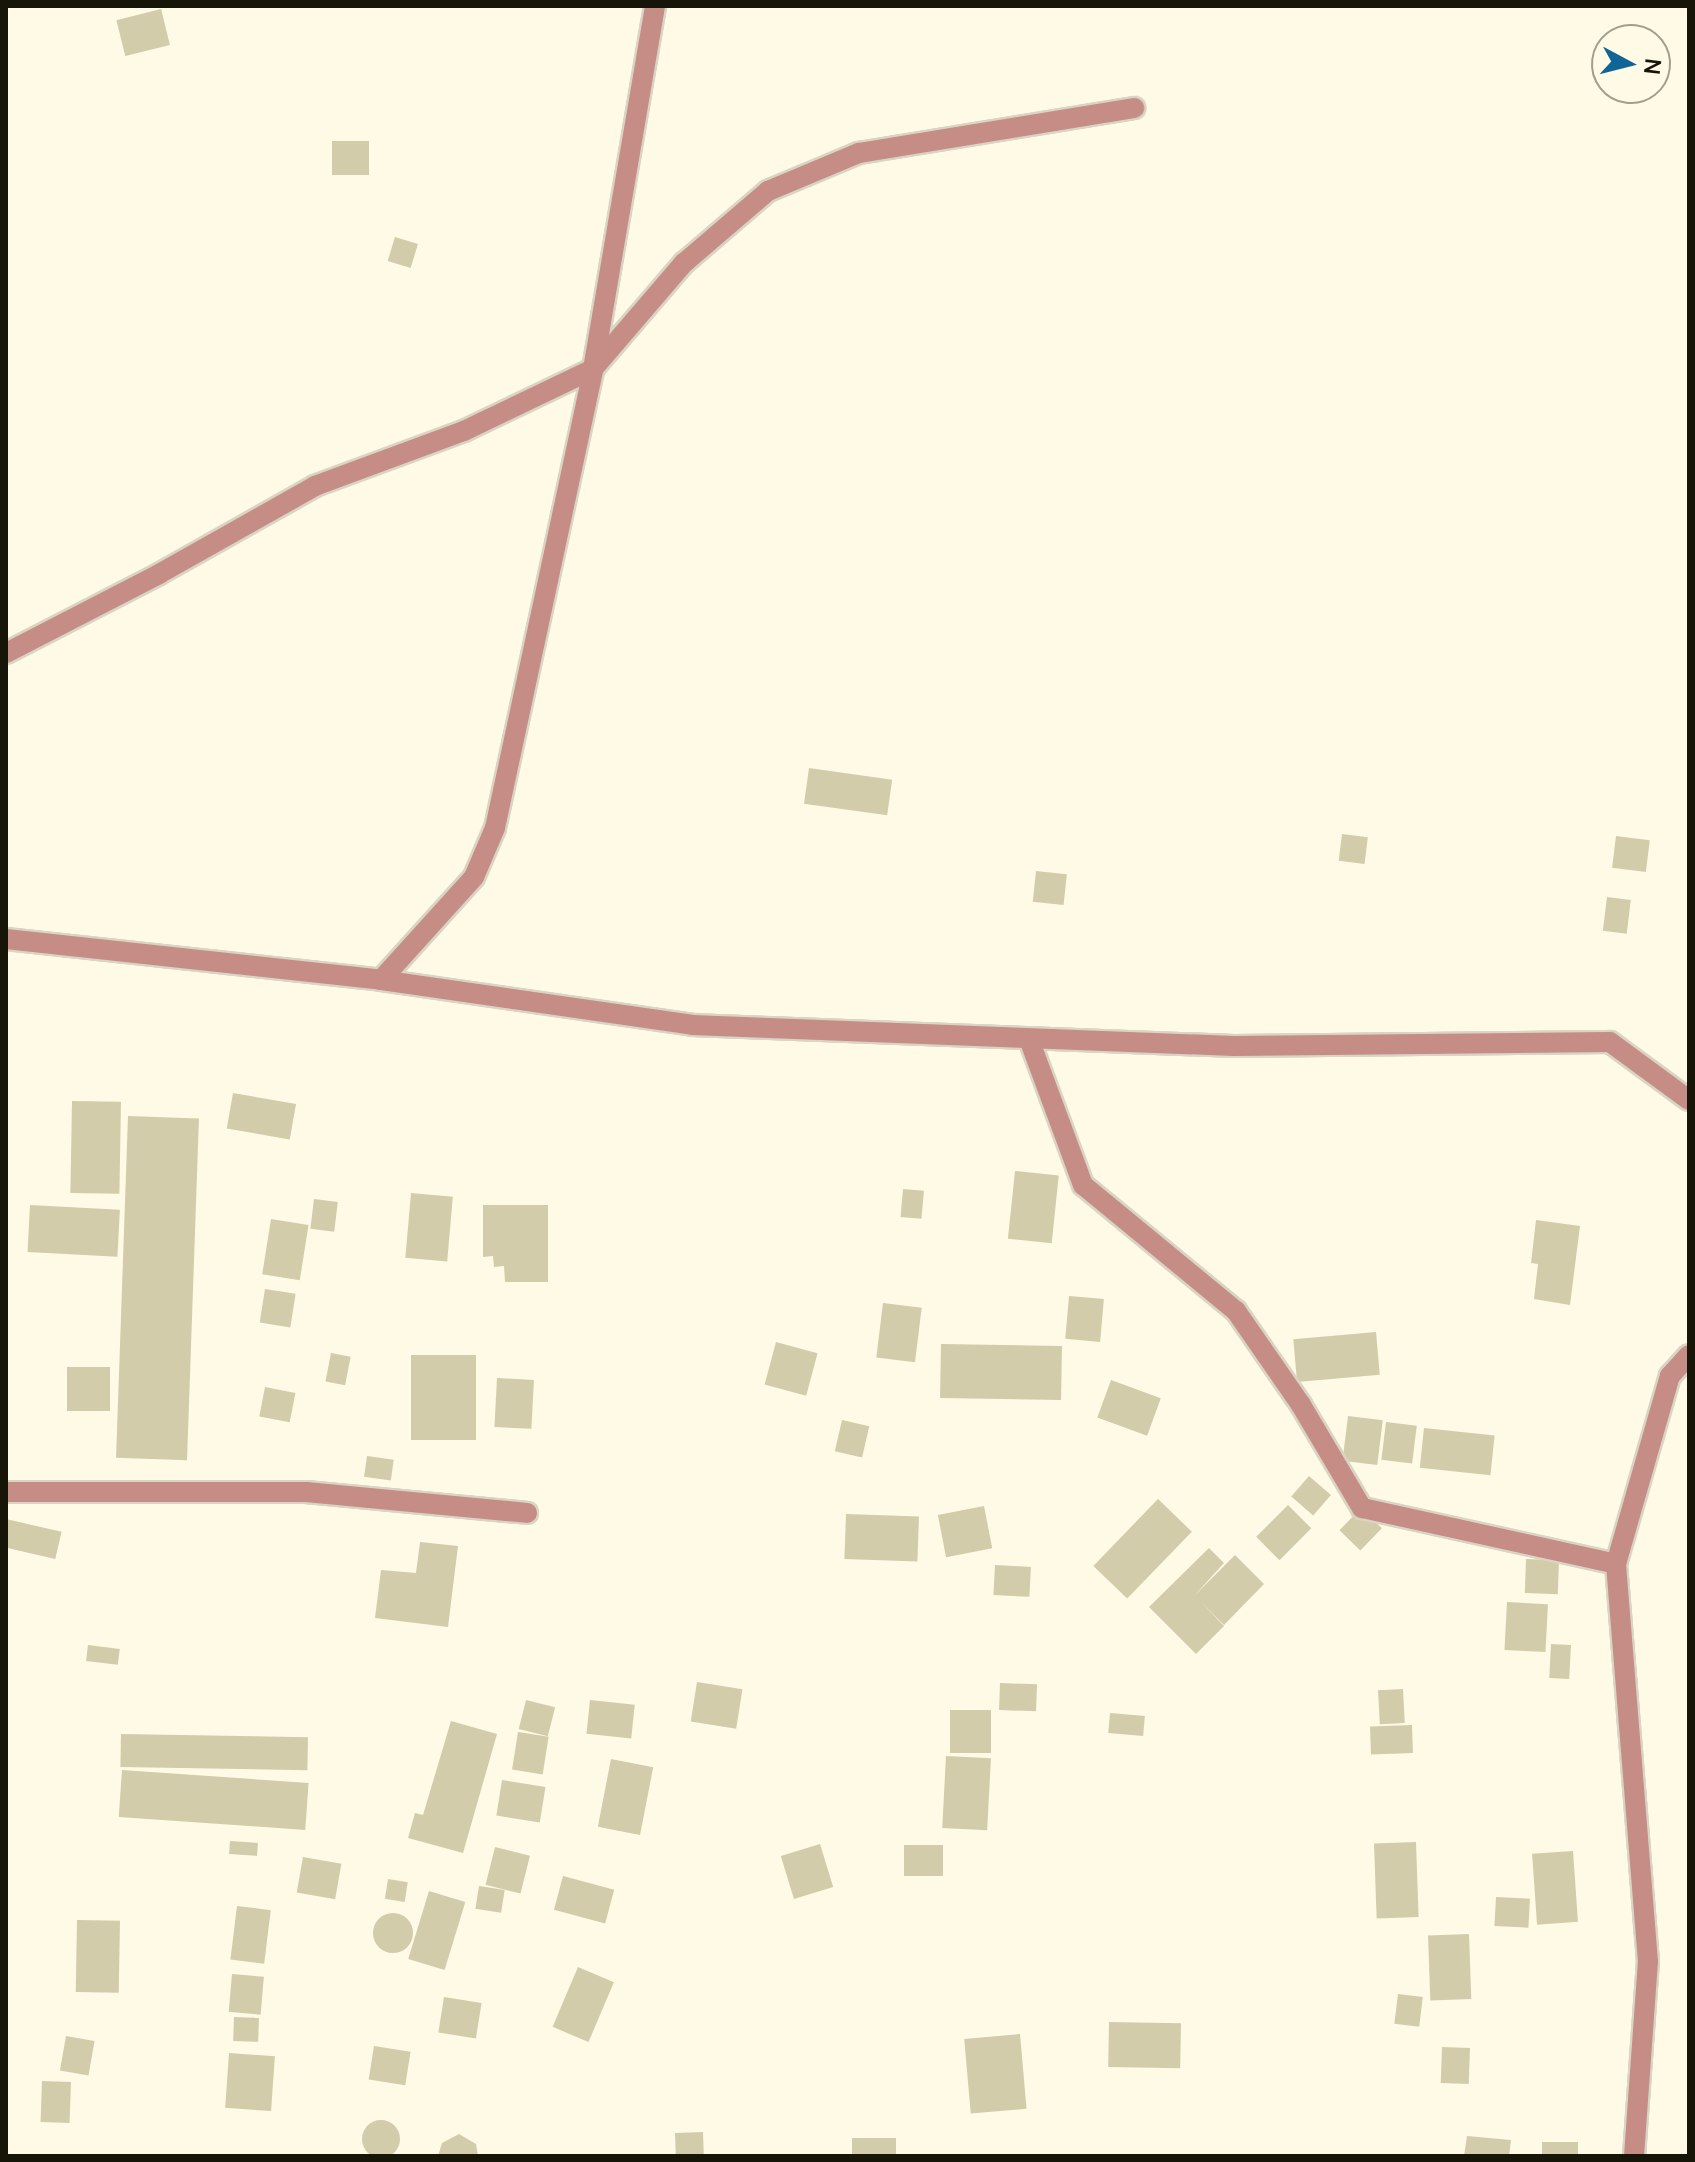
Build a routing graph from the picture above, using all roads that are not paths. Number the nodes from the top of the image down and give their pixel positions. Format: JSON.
{"nodes":[{"id":1,"x":655,"y":6,"type":"edge"},
{"id":2,"x":1134,"y":108,"type":"dead end"},
{"id":3,"x":593,"y":369,"type":"junction"},
{"id":4,"x":6,"y":653,"type":"edge"},
{"id":5,"x":6,"y":939,"type":"edge"},
{"id":6,"x":381,"y":980,"type":"junction"},
{"id":7,"x":1029,"y":1039,"type":"junction"},
{"id":8,"x":1689,"y":1100,"type":"edge"},
{"id":9,"x":1689,"y":1355,"type":"edge"},
{"id":10,"x":6,"y":1492,"type":"edge"},
{"id":11,"x":527,"y":1513,"type":"dead end"},
{"id":12,"x":1616,"y":1564,"type":"junction"},
{"id":13,"x":1634,"y":2156,"type":"edge"}],
"edges":[{"from":1,"to":3,"type":"street"},
{"from":2,"to":3,"type":"street"},
{"from":3,"to":4,"type":"street"},
{"from":3,"to":6,"type":"street"},
{"from":5,"to":6,"type":"street"},
{"from":6,"to":7,"type":"street"},
{"from":7,"to":8,"type":"street"},
{"from":7,"to":12,"type":"street"},
{"from":9,"to":12,"type":"street"},
{"from":10,"to":11,"type":"street"},
{"from":12,"to":13,"type":"street"}]}
